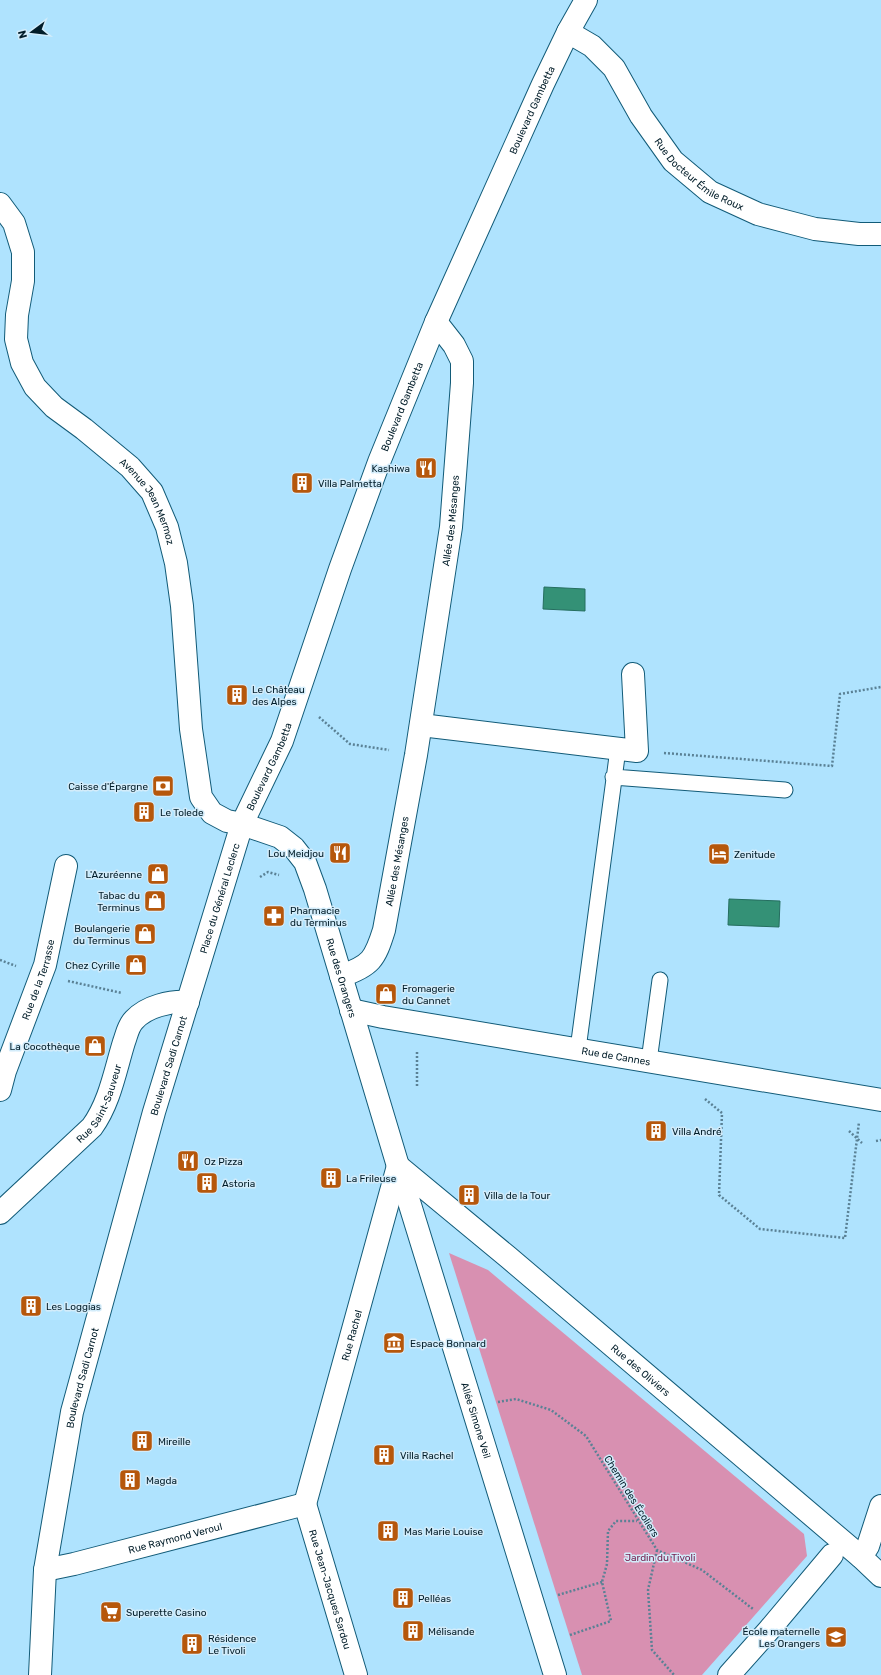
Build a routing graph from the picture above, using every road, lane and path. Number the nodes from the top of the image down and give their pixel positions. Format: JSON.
{"nodes":[{"id":1,"x":586,"y":0,"type":"edge"},
{"id":2,"x":568,"y":32,"type":"junction"},
{"id":3,"x":0,"y":204,"type":"edge"},
{"id":4,"x":881,"y":234,"type":"edge"},
{"id":5,"x":436,"y":322,"type":"junction"},
{"id":6,"x":633,"y":674,"type":"dead end"},
{"id":7,"x":881,"y":687,"type":"edge"},
{"id":8,"x":317,"y":715,"type":"dead end"},
{"id":9,"x":421,"y":725,"type":"junction"},
{"id":10,"x":627,"y":750,"type":"junction"},
{"id":11,"x":416,"y":755,"type":"junction"},
{"id":12,"x":613,"y":777,"type":"junction"},
{"id":13,"x":785,"y":790,"type":"dead end"},
{"id":14,"x":242,"y":824,"type":"junction"},
{"id":15,"x":66,"y":866,"type":"dead end"},
{"id":16,"x":280,"y":875,"type":"dead end"},
{"id":17,"x":260,"y":877,"type":"dead end"},
{"id":18,"x":197,"y":973,"type":"joint"},
{"id":19,"x":341,"y":976,"type":"junction"},
{"id":20,"x":660,"y":980,"type":"dead end"},
{"id":21,"x":188,"y":1002,"type":"junction"},
{"id":22,"x":351,"y":1010,"type":"junction"},
{"id":23,"x":578,"y":1049,"type":"junction"},
{"id":24,"x":418,"y":1051,"type":"dead end"},
{"id":25,"x":649,"y":1061,"type":"junction"},
{"id":26,"x":700,"y":1070,"type":"junction"},
{"id":27,"x":417,"y":1086,"type":"dead end"},
{"id":28,"x":0,"y":1090,"type":"edge"},
{"id":29,"x":872,"y":1098,"type":"edge"},
{"id":30,"x":849,"y":1131,"type":"dead end"},
{"id":31,"x":881,"y":1140,"type":"edge"},
{"id":32,"x":876,"y":1141,"type":"dead end"},
{"id":33,"x":862,"y":1143,"type":"dead end"},
{"id":34,"x":398,"y":1166,"type":"junction"},
{"id":35,"x":0,"y":1212,"type":"edge"},
{"id":36,"x":471,"y":1405,"type":"junction"},
{"id":37,"x":305,"y":1504,"type":"junction"},
{"id":38,"x":881,"y":1506,"type":"edge"},
{"id":39,"x":637,"y":1520,"type":"junction"},
{"id":40,"x":657,"y":1550,"type":"junction"},
{"id":41,"x":832,"y":1554,"type":"dead end"},
{"id":42,"x":861,"y":1557,"type":"junction"},
{"id":43,"x":45,"y":1570,"type":"junction"},
{"id":44,"x":881,"y":1576,"type":"edge"},
{"id":45,"x":602,"y":1582,"type":"junction"},
{"id":46,"x":533,"y":1603,"type":"junction"},
{"id":47,"x":770,"y":1630,"type":"junction"},
{"id":48,"x":545,"y":1643,"type":"junction"},
{"id":49,"x":40,"y":1675,"type":"edge"},
{"id":50,"x":356,"y":1675,"type":"edge"},
{"id":51,"x":555,"y":1675,"type":"edge"},
{"id":52,"x":674,"y":1675,"type":"edge"},
{"id":53,"x":729,"y":1675,"type":"edge"}],
"edges":[{"from":1,"to":2,"type":"street","name":"Boulevard Gambetta"},
{"from":2,"to":4,"type":"street","name":"Rue Docteur Émile Roux"},
{"from":2,"to":5,"type":"street","name":"Boulevard Gambetta"},
{"from":3,"to":14,"type":"street","name":"Avenue Jean Mermoz"},
{"from":5,"to":9,"type":"street","name":"Allée des Mésanges"},
{"from":5,"to":14,"type":"street","name":"Boulevard Gambetta"},
{"from":6,"to":10,"type":"street"},
{"from":7,"to":10,"type":"path"},
{"from":8,"to":11,"type":"path"},
{"from":9,"to":10,"type":"street"},
{"from":9,"to":11,"type":"street","name":"Allée des Mésanges"},
{"from":10,"to":12,"type":"lane"},
{"from":11,"to":19,"type":"street","name":"Allée des Mésanges"},
{"from":12,"to":13,"type":"lane"},
{"from":12,"to":23,"type":"lane"},
{"from":14,"to":18,"type":"street","name":"Place du Général Leclerc"},
{"from":14,"to":19,"type":"street","name":"Rue des Orangers"},
{"from":15,"to":28,"type":"street","name":"Rue de la Terrasse"},
{"from":16,"to":17,"type":"path"},
{"from":18,"to":21,"type":"street","name":"Boulevard Sadi Carnot"},
{"from":19,"to":22,"type":"street","name":"Rue des Orangers"},
{"from":20,"to":25,"type":"lane"},
{"from":21,"to":35,"type":"street","name":"Rue Saint-Sauveur"},
{"from":21,"to":43,"type":"street","name":"Boulevard Sadi Carnot"},
{"from":22,"to":23,"type":"street","name":"Rue de Cannes"},
{"from":22,"to":34,"type":"street","name":"Rue des Orangers"},
{"from":23,"to":25,"type":"street","name":"Rue de Cannes"},
{"from":24,"to":27,"type":"path"},
{"from":25,"to":26,"type":"street","name":"Rue de Cannes"},
{"from":26,"to":29,"type":"street","name":"Rue de Cannes"},
{"from":26,"to":29,"type":"path"},
{"from":30,"to":33,"type":"path","bridge":true},
{"from":31,"to":32,"type":"path"},
{"from":34,"to":36,"type":"street","name":"Allée Simone Veil"},
{"from":34,"to":37,"type":"street","name":"Rue Rachel"},
{"from":34,"to":42,"type":"street","name":"Rue des Oliviers"},
{"from":36,"to":39,"type":"path","name":"Chemin des Écoliers"},
{"from":36,"to":46,"type":"street","name":"Allée Simone Veil"},
{"from":37,"to":43,"type":"street","name":"Rue Raymond Veroul"},
{"from":37,"to":50,"type":"street","name":"Rue Jean-Jacques Sardou"},
{"from":38,"to":42,"type":"street"},
{"from":39,"to":40,"type":"path","name":"Chemin des Écoliers"},
{"from":39,"to":45,"type":"path"},
{"from":40,"to":47,"type":"path","name":"Chemin des Écoliers"},
{"from":40,"to":52,"type":"path"},
{"from":41,"to":47,"type":"street"},
{"from":42,"to":44,"type":"street","name":"Rue des Oliviers"},
{"from":43,"to":49,"type":"street","name":"Boulevard Sadi Carnot"},
{"from":45,"to":46,"type":"path"},
{"from":45,"to":48,"type":"path"},
{"from":46,"to":48,"type":"street","name":"Allée Simone Veil"},
{"from":47,"to":53,"type":"street"},
{"from":48,"to":51,"type":"street","name":"Allée Simone Veil"}]}
